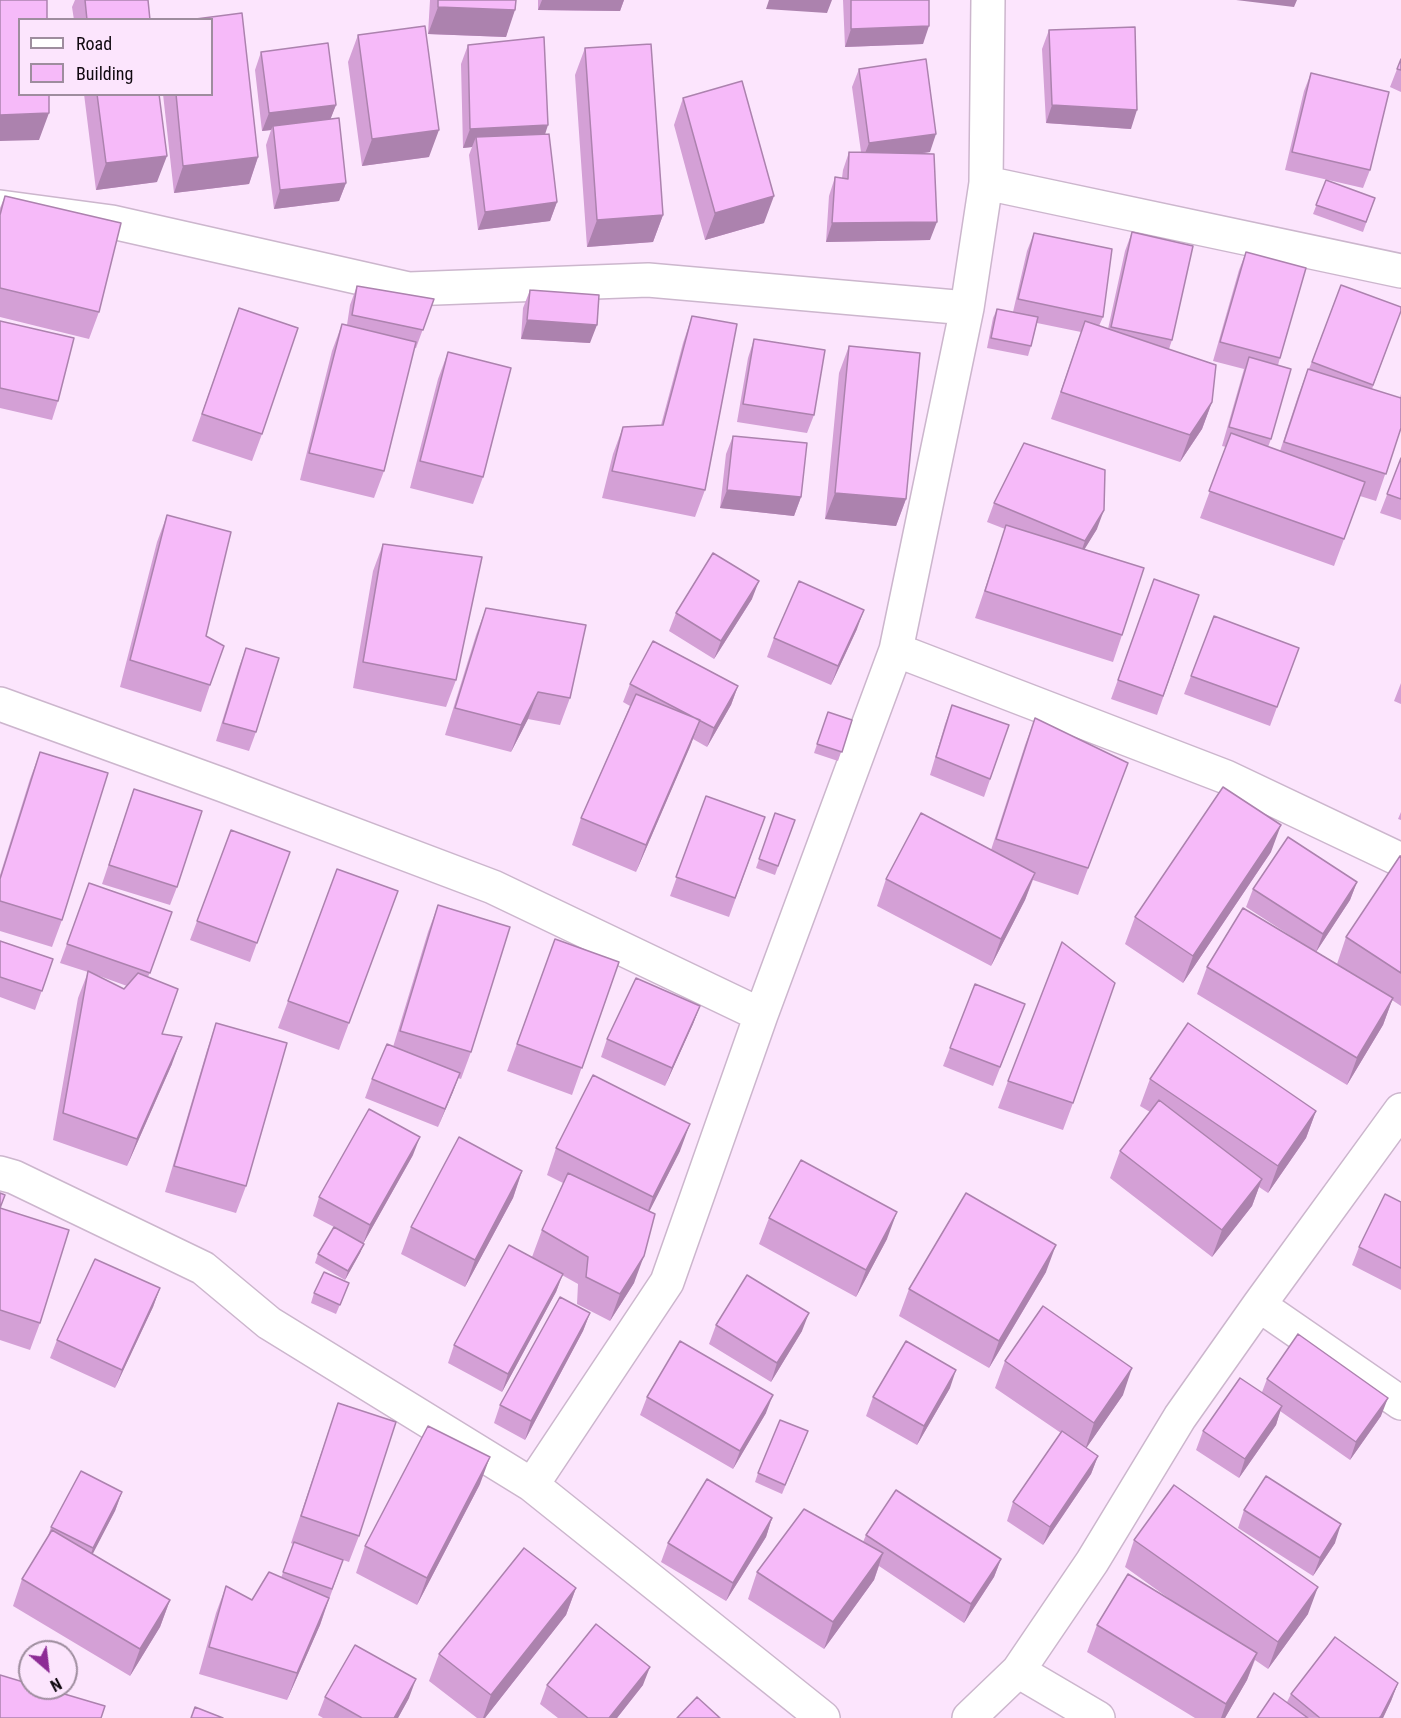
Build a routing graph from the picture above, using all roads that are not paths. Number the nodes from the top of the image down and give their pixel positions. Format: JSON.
{"nodes":[{"id":1,"x":988,"y":0,"type":"edge"},
{"id":2,"x":986,"y":183,"type":"junction"},
{"id":3,"x":0,"y":207,"type":"edge"},
{"id":4,"x":1401,"y":271,"type":"edge"},
{"id":5,"x":967,"y":308,"type":"junction"},
{"id":6,"x":896,"y":650,"type":"junction"},
{"id":7,"x":0,"y":705,"type":"edge"},
{"id":8,"x":1401,"y":860,"type":"edge"},
{"id":9,"x":760,"y":1015,"type":"junction"},
{"id":10,"x":1401,"y":1110,"type":"edge"},
{"id":11,"x":0,"y":1173,"type":"edge"},
{"id":12,"x":1259,"y":1305,"type":"junction"},
{"id":13,"x":1401,"y":1402,"type":"edge"},
{"id":14,"x":532,"y":1485,"type":"junction"},
{"id":15,"x":1018,"y":1671,"type":"junction"},
{"id":16,"x":823,"y":1718,"type":"edge"},
{"id":17,"x":969,"y":1718,"type":"edge"},
{"id":18,"x":1098,"y":1718,"type":"edge"}],
"edges":[{"from":1,"to":2,"type":"street"},
{"from":2,"to":4,"type":"street"},
{"from":2,"to":5,"type":"street"},
{"from":3,"to":5,"type":"street"},
{"from":5,"to":6,"type":"street"},
{"from":6,"to":8,"type":"street"},
{"from":6,"to":9,"type":"street"},
{"from":7,"to":9,"type":"street"},
{"from":9,"to":14,"type":"street"},
{"from":10,"to":12,"type":"street"},
{"from":11,"to":14,"type":"street"},
{"from":12,"to":13,"type":"street"},
{"from":12,"to":15,"type":"street"},
{"from":14,"to":16,"type":"street"},
{"from":15,"to":17,"type":"street"},
{"from":15,"to":18,"type":"street"}]}
